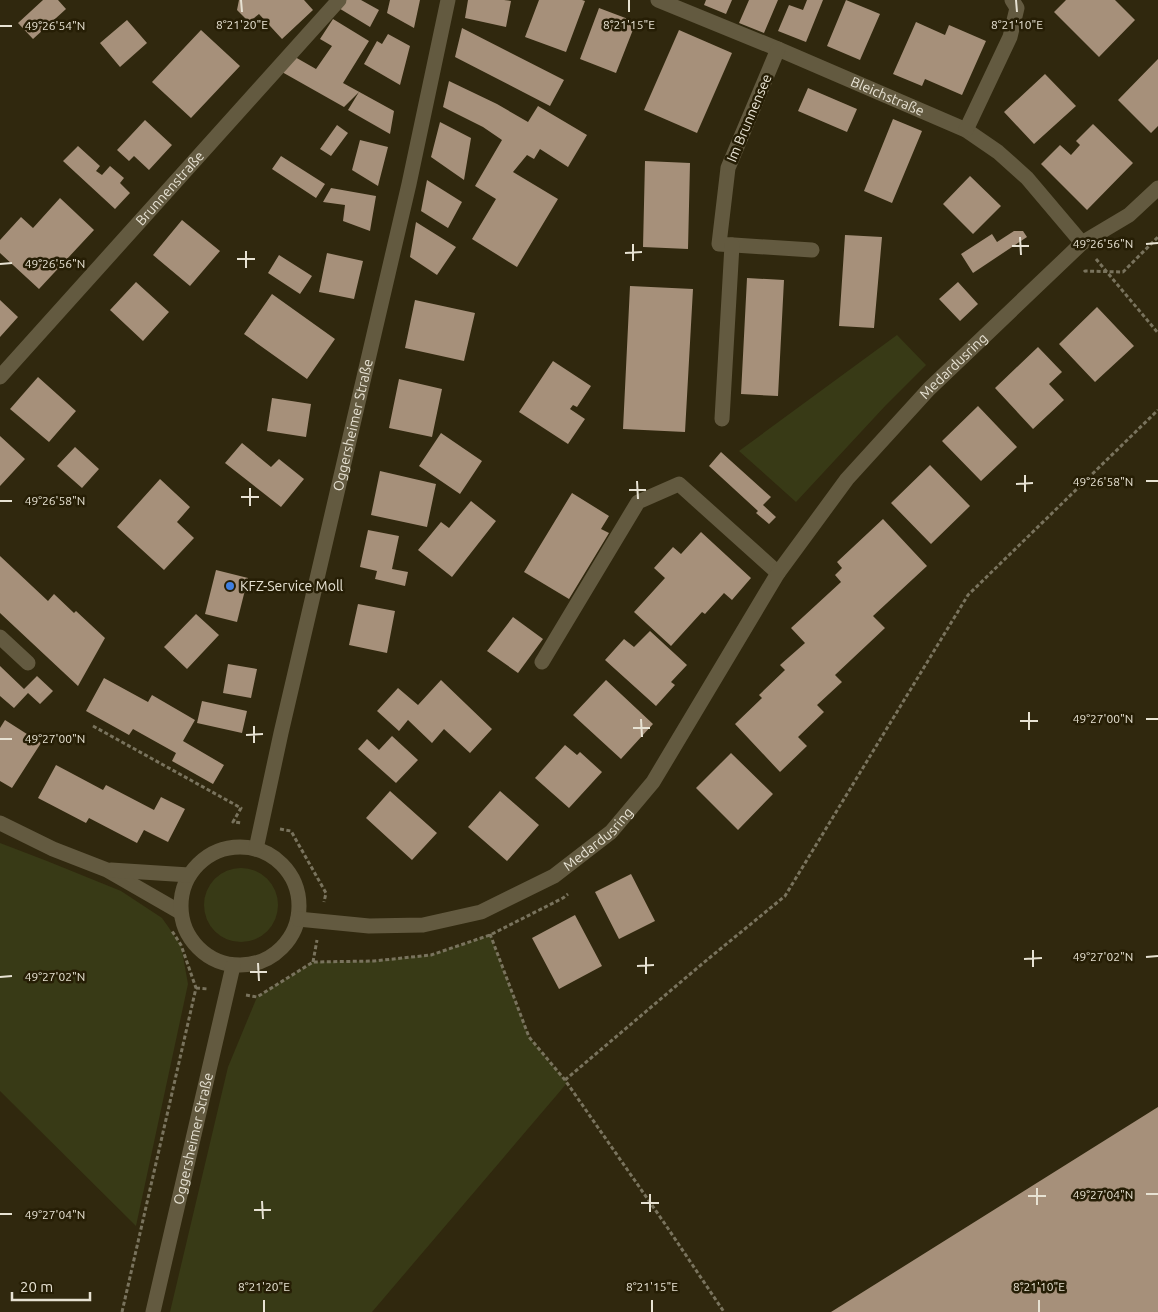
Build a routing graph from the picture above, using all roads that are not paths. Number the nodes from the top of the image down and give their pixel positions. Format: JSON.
{"nodes":[{"id":1,"x":339,"y":0,"type":"edge"},
{"id":2,"x":448,"y":0,"type":"edge"},
{"id":3,"x":658,"y":0,"type":"edge"},
{"id":4,"x":1012,"y":0,"type":"edge"},
{"id":5,"x":778,"y":49,"type":"junction"},
{"id":6,"x":966,"y":130,"type":"junction"},
{"id":7,"x":1158,"y":188,"type":"edge"},
{"id":8,"x":1082,"y":244,"type":"junction"},
{"id":9,"x":732,"y":245,"type":"junction"},
{"id":10,"x":812,"y":250,"type":"dead end"},
{"id":11,"x":0,"y":377,"type":"edge"},
{"id":12,"x":722,"y":419,"type":"dead end"},
{"id":13,"x":778,"y":573,"type":"junction"},
{"id":14,"x":0,"y":637,"type":"edge"},
{"id":15,"x":542,"y":662,"type":"dead end"},
{"id":16,"x":28,"y":663,"type":"dead end"},
{"id":17,"x":0,"y":823,"type":"edge"},
{"id":18,"x":256,"y":849,"type":"junction"},
{"id":19,"x":107,"y":870,"type":"junction"},
{"id":20,"x":189,"y":875,"type":"junction"},
{"id":21,"x":180,"y":912,"type":"junction"},
{"id":22,"x":298,"y":920,"type":"junction"},
{"id":23,"x":233,"y":966,"type":"junction"},
{"id":24,"x":153,"y":1312,"type":"edge"}],
"edges":[{"from":1,"to":11,"type":"street","name":"Brunnenstraße"},
{"from":2,"to":18,"type":"street","name":"Oggersheimer Straße"},
{"from":3,"to":5,"type":"street","name":"Bleichstraße"},
{"from":4,"to":6,"type":"street"},
{"from":5,"to":6,"type":"street","name":"Bleichstraße"},
{"from":5,"to":9,"type":"street","name":"Im Brunnensee"},
{"from":6,"to":8,"type":"street","name":"Bleichstraße"},
{"from":7,"to":8,"type":"street","name":"Medardusring"},
{"from":8,"to":13,"type":"street","name":"Medardusring"},
{"from":9,"to":10,"type":"street"},
{"from":9,"to":12,"type":"street"},
{"from":13,"to":15,"type":"street"},
{"from":13,"to":22,"type":"street","name":"Medardusring"},
{"from":14,"to":16,"type":"street"},
{"from":17,"to":19,"type":"street"},
{"from":18,"to":20,"type":"street"},
{"from":18,"to":22,"type":"street"},
{"from":19,"to":20,"type":"street"},
{"from":19,"to":21,"type":"street"},
{"from":20,"to":21,"type":"street"},
{"from":21,"to":23,"type":"street"},
{"from":22,"to":23,"type":"street"},
{"from":23,"to":24,"type":"street","name":"Oggersheimer Straße"}]}
